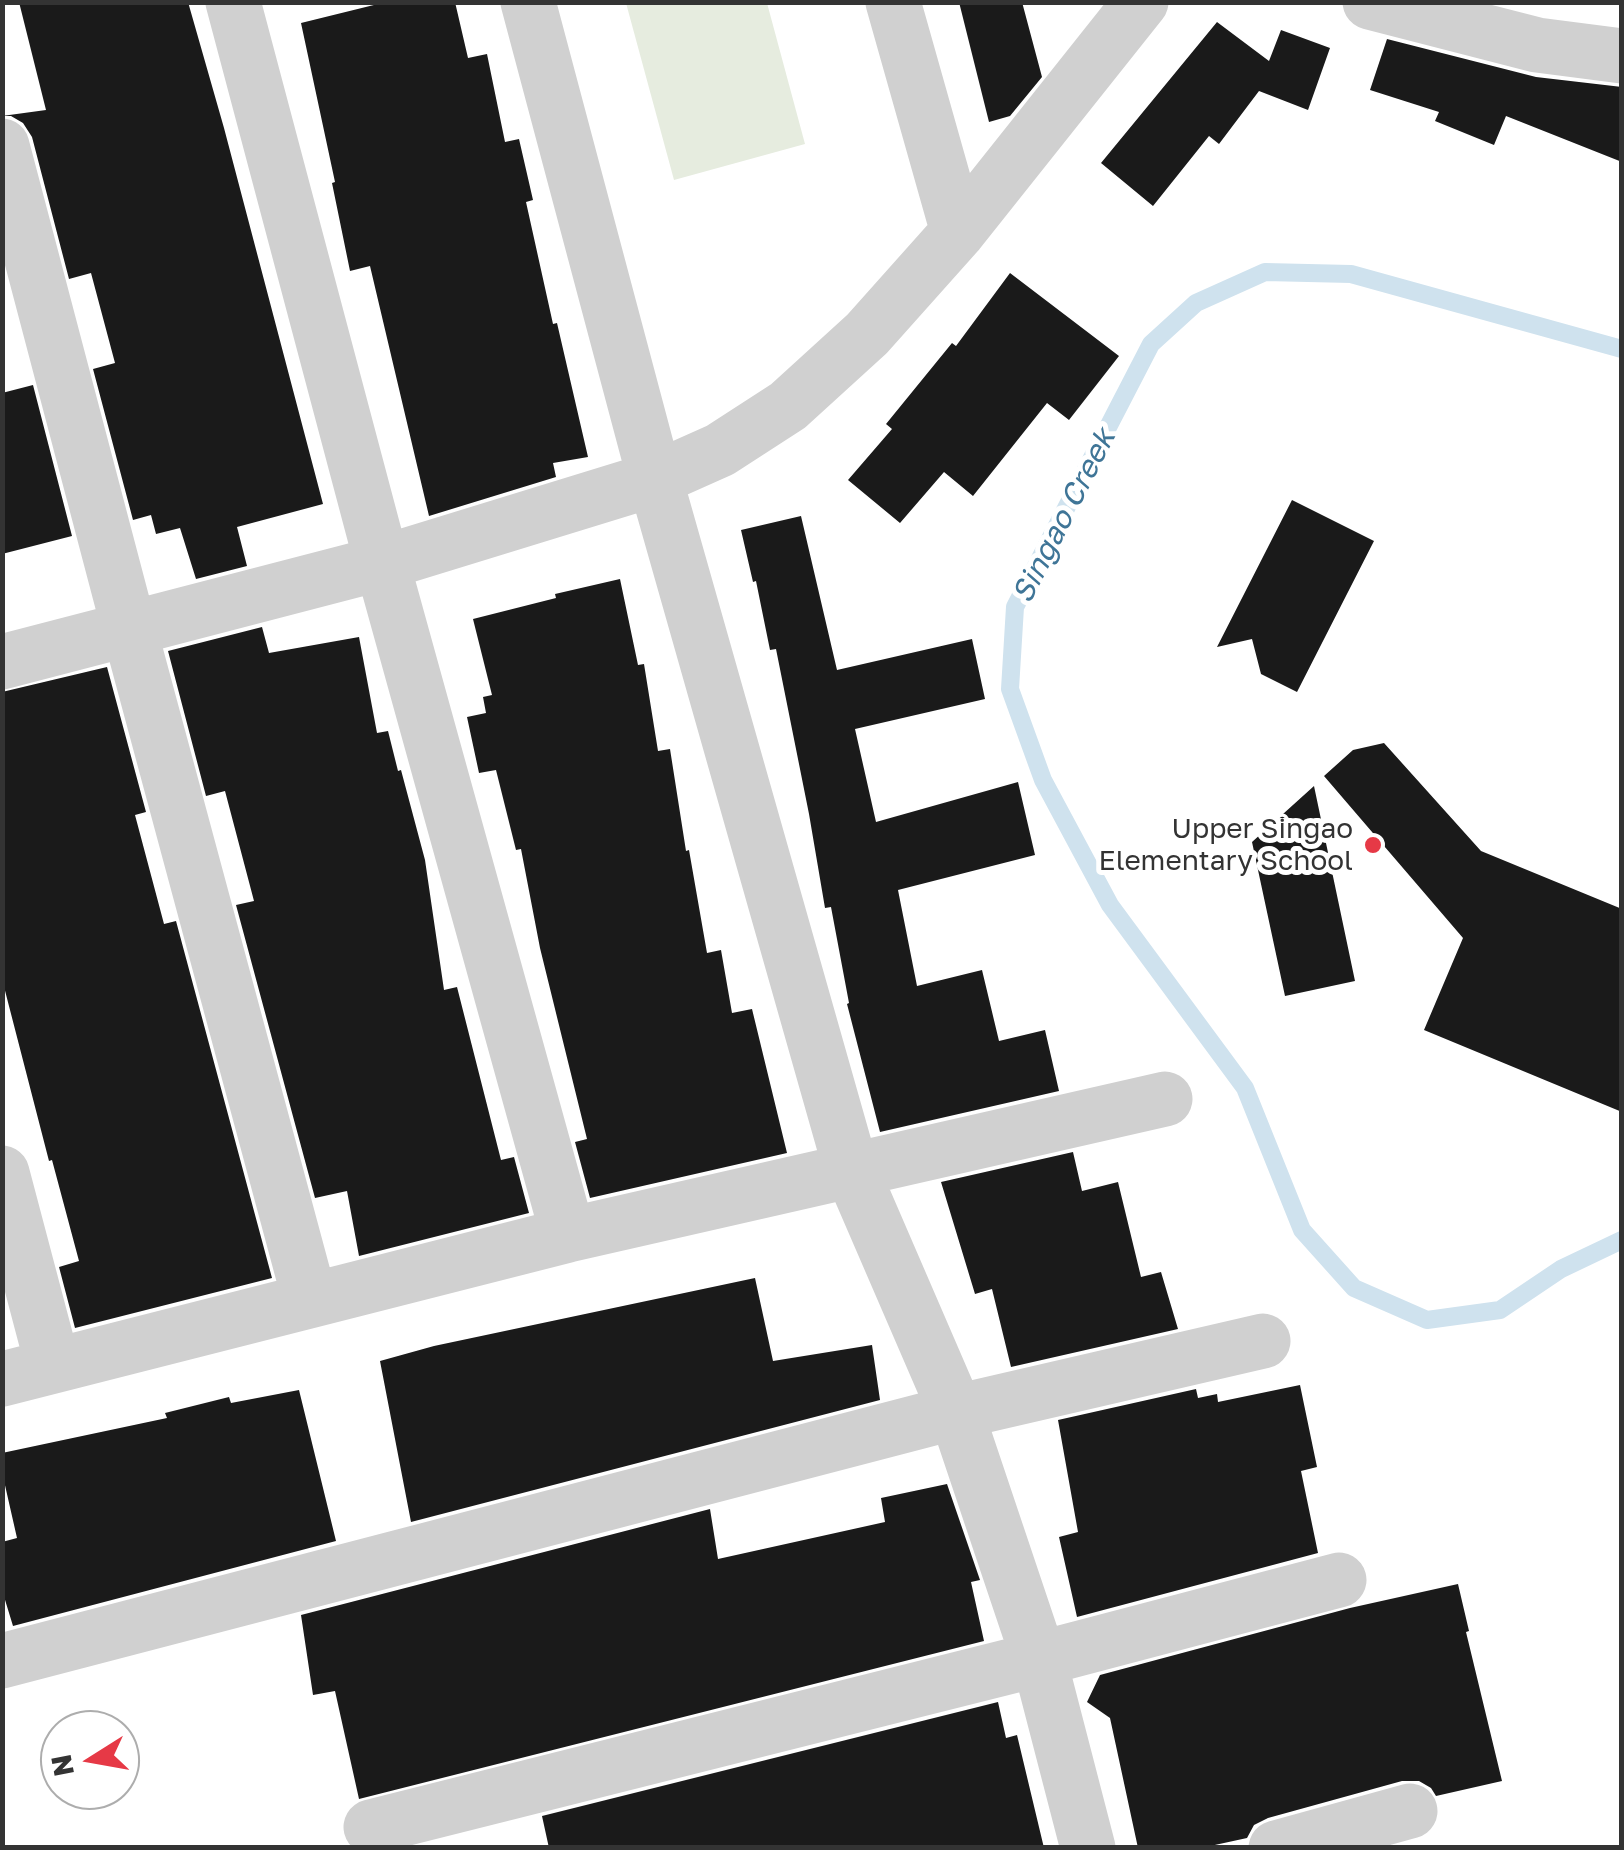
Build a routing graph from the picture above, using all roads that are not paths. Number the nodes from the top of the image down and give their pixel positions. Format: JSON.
{"nodes":[{"id":1,"x":233,"y":2,"type":"edge"},
{"id":2,"x":528,"y":2,"type":"edge"},
{"id":3,"x":894,"y":2,"type":"edge"},
{"id":4,"x":1142,"y":2,"type":"edge"},
{"id":5,"x":1370,"y":2,"type":"edge"},
{"id":6,"x":1622,"y":56,"type":"edge"},
{"id":7,"x":2,"y":146,"type":"edge"},
{"id":8,"x":958,"y":232,"type":"junction"},
{"id":9,"x":655,"y":479,"type":"junction"},
{"id":10,"x":382,"y":562,"type":"junction"},
{"id":11,"x":129,"y":628,"type":"junction"},
{"id":12,"x":2,"y":662,"type":"edge"},
{"id":13,"x":1165,"y":1099,"type":"dead end"},
{"id":14,"x":851,"y":1170,"type":"junction"},
{"id":15,"x":2,"y":1173,"type":"edge"},
{"id":16,"x":568,"y":1235,"type":"junction"},
{"id":17,"x":310,"y":1300,"type":"junction"},
{"id":18,"x":1263,"y":1341,"type":"dead end"},
{"id":19,"x":28,"y":1372,"type":"edge"},
{"id":20,"x":956,"y":1412,"type":"junction"},
{"id":21,"x":1339,"y":1580,"type":"dead end"},
{"id":22,"x":1038,"y":1659,"type":"junction"},
{"id":23,"x":2,"y":1661,"type":"edge"},
{"id":24,"x":1410,"y":1811,"type":"dead end"},
{"id":25,"x":372,"y":1827,"type":"dead end"},
{"id":26,"x":1088,"y":1848,"type":"edge"},
{"id":27,"x":1276,"y":1848,"type":"edge"}],
"edges":[{"from":1,"to":10,"type":"street"},
{"from":2,"to":9,"type":"street"},
{"from":3,"to":8,"type":"street"},
{"from":4,"to":8,"type":"street"},
{"from":5,"to":6,"type":"street"},
{"from":7,"to":11,"type":"street"},
{"from":8,"to":9,"type":"street"},
{"from":9,"to":10,"type":"street"},
{"from":9,"to":14,"type":"street"},
{"from":10,"to":11,"type":"street"},
{"from":10,"to":16,"type":"street"},
{"from":11,"to":12,"type":"street"},
{"from":11,"to":17,"type":"street"},
{"from":13,"to":14,"type":"street"},
{"from":14,"to":16,"type":"street"},
{"from":14,"to":20,"type":"street"},
{"from":15,"to":19,"type":"street"},
{"from":16,"to":17,"type":"street"},
{"from":17,"to":19,"type":"street"},
{"from":18,"to":20,"type":"street"},
{"from":20,"to":22,"type":"street"},
{"from":20,"to":23,"type":"street"},
{"from":21,"to":22,"type":"street"},
{"from":22,"to":25,"type":"street"},
{"from":22,"to":26,"type":"street"},
{"from":24,"to":27,"type":"street"}]}
